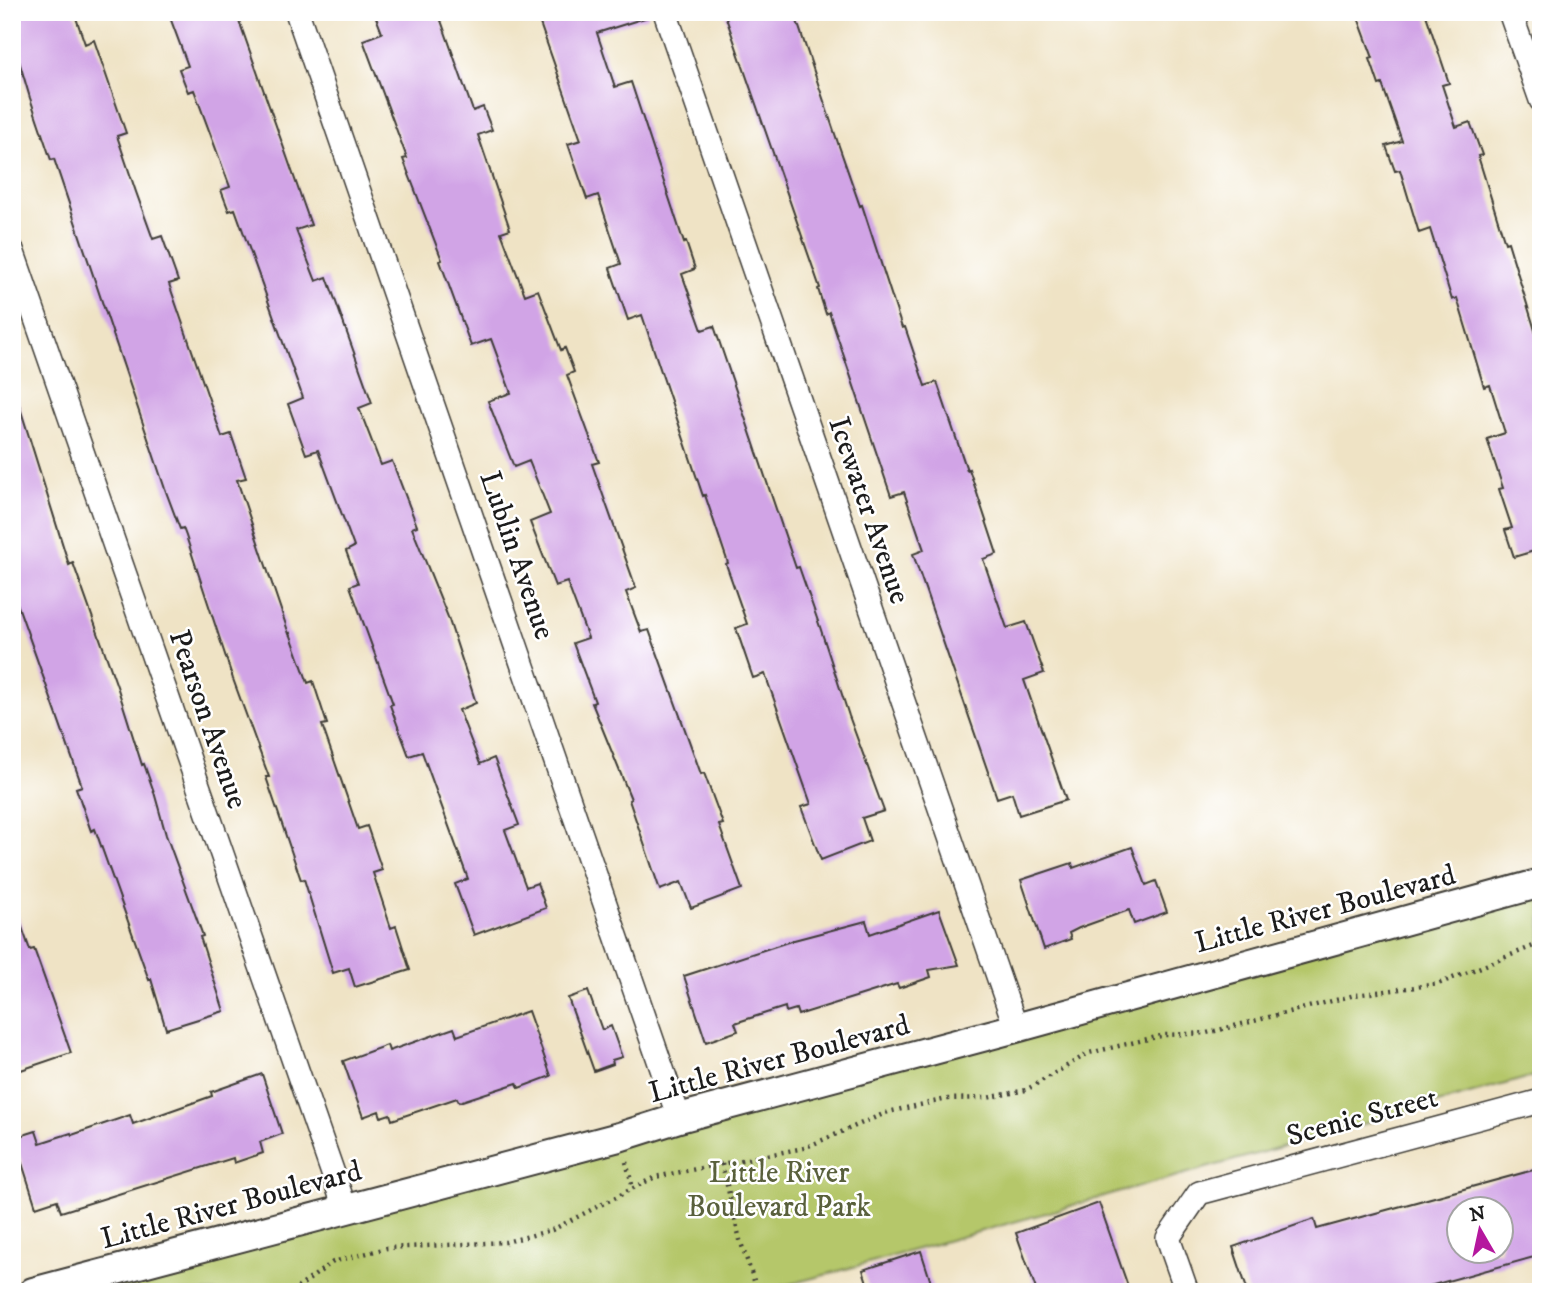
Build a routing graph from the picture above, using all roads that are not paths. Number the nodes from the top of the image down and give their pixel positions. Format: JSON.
{"nodes":[{"id":1,"x":297,"y":12,"type":"edge"},
{"id":2,"x":665,"y":12,"type":"edge"},
{"id":3,"x":1510,"y":12,"type":"edge"},
{"id":4,"x":1541,"y":100,"type":"edge"},
{"id":5,"x":12,"y":250,"type":"edge"},
{"id":6,"x":1541,"y":883,"type":"edge"},
{"id":7,"x":1016,"y":1028,"type":"junction"},
{"id":8,"x":1541,"y":1101,"type":"edge"},
{"id":9,"x":679,"y":1118,"type":"junction"},
{"id":10,"x":345,"y":1208,"type":"junction"},
{"id":11,"x":33,"y":1292,"type":"edge"},
{"id":12,"x":1187,"y":1292,"type":"edge"}],
"edges":[{"from":1,"to":9,"type":"street","name":"Lublin Avenue"},
{"from":2,"to":7,"type":"street","name":"Icewater Avenue"},
{"from":3,"to":4,"type":"street"},
{"from":5,"to":10,"type":"street","name":"Pearson Avenue"},
{"from":6,"to":7,"type":"street","name":"Little River Boulevard"},
{"from":7,"to":9,"type":"street","name":"Little River Boulevard"},
{"from":8,"to":12,"type":"street","name":"Scenic Street"},
{"from":9,"to":10,"type":"street","name":"Little River Boulevard"},
{"from":10,"to":11,"type":"street","name":"Little River Boulevard"}]}
